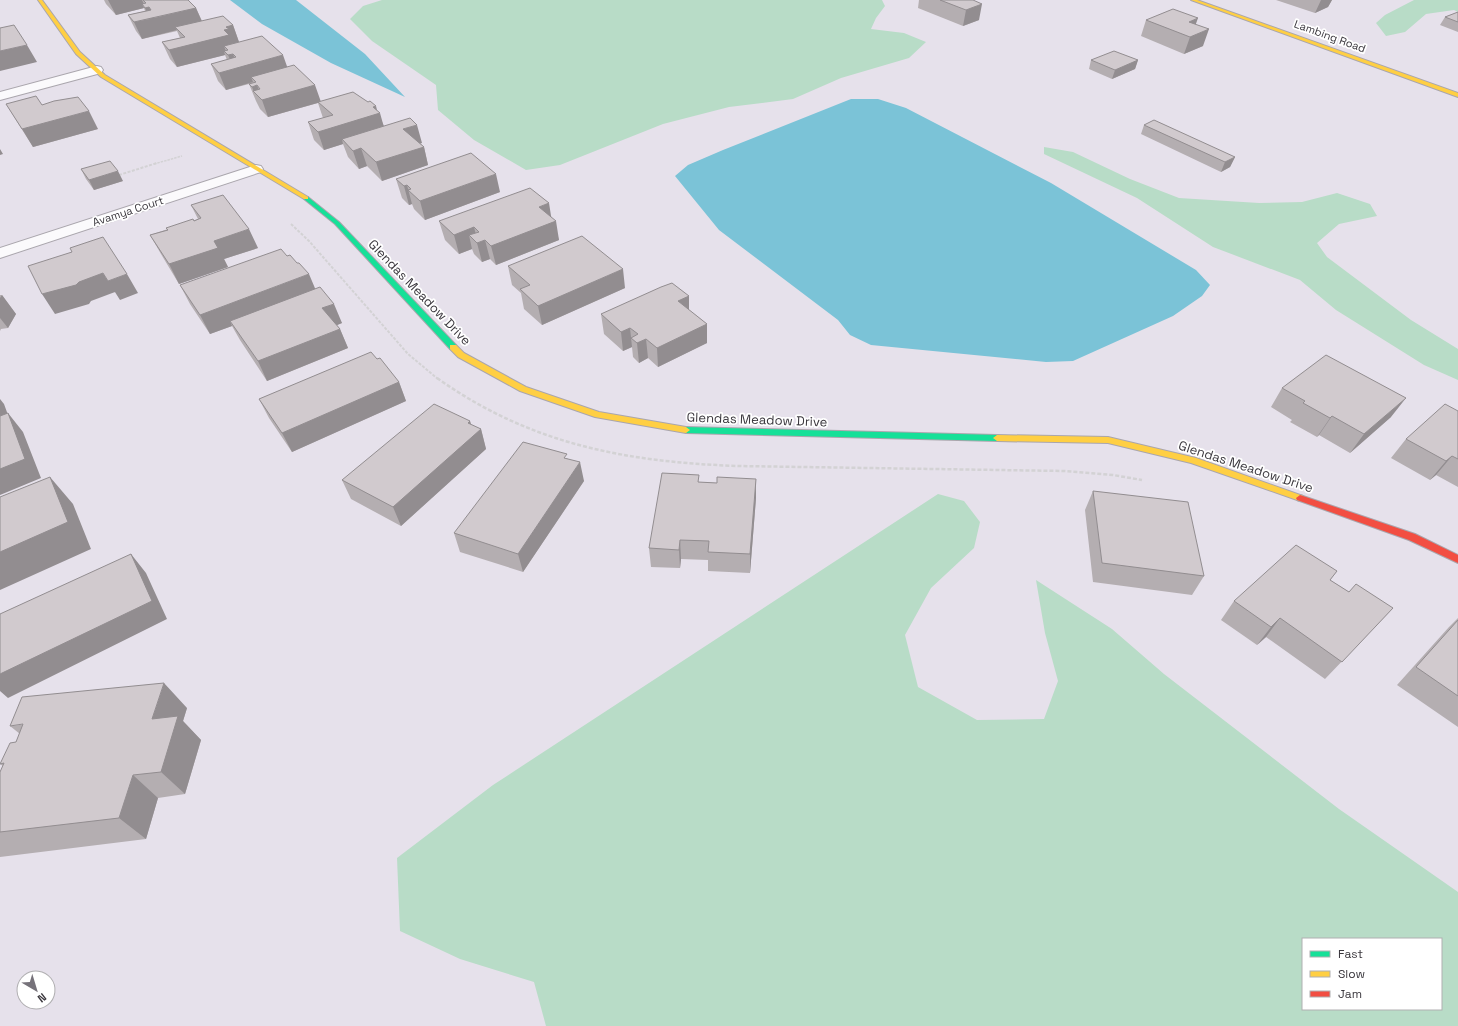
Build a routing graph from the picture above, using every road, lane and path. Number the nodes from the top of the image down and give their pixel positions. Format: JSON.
{"nodes":[{"id":1,"x":40,"y":0,"type":"edge"},
{"id":2,"x":1193,"y":0,"type":"edge"},
{"id":3,"x":97,"y":70,"type":"junction"},
{"id":4,"x":1458,"y":95,"type":"edge"},
{"id":5,"x":0,"y":96,"type":"edge"},
{"id":6,"x":180,"y":150,"type":"dead end"},
{"id":7,"x":256,"y":169,"type":"junction"},
{"id":8,"x":119,"y":176,"type":"edge"},
{"id":9,"x":288,"y":221,"type":"dead end"},
{"id":10,"x":0,"y":254,"type":"edge"},
{"id":11,"x":1143,"y":480,"type":"dead end"},
{"id":12,"x":1458,"y":559,"type":"edge"}],
"edges":[{"from":1,"to":3,"type":"street","name":"Glendas Meadow Drive"},
{"from":2,"to":4,"type":"street","name":"Lambing Road"},
{"from":3,"to":5,"type":"street"},
{"from":3,"to":7,"type":"street","name":"Glendas Meadow Drive"},
{"from":6,"to":8,"type":"path"},
{"from":7,"to":10,"type":"street","name":"Avamya Court"},
{"from":7,"to":12,"type":"street","name":"Glendas Meadow Drive"},
{"from":9,"to":11,"type":"path"}]}
